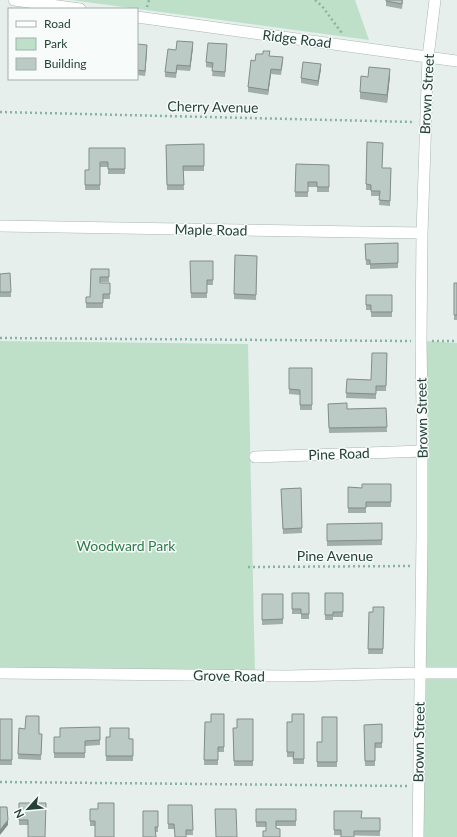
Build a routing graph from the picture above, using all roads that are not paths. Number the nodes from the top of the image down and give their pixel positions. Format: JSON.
{"nodes":[{"id":1,"x":14,"y":0,"type":"edge"},
{"id":2,"x":435,"y":0,"type":"edge"},
{"id":3,"x":73,"y":8,"type":"edge"},
{"id":4,"x":138,"y":17,"type":"edge"},
{"id":5,"x":428,"y":56,"type":"junction"},
{"id":6,"x":457,"y":61,"type":"edge"},
{"id":7,"x":0,"y":226,"type":"edge"},
{"id":8,"x":422,"y":233,"type":"junction"},
{"id":9,"x":423,"y":451,"type":"junction"},
{"id":10,"x":256,"y":457,"type":"dead end"},
{"id":11,"x":0,"y":673,"type":"edge"},
{"id":12,"x":421,"y":673,"type":"junction"},
{"id":13,"x":457,"y":673,"type":"edge"},
{"id":14,"x":418,"y":837,"type":"edge"}],
"edges":[{"from":1,"to":3,"type":"street"},
{"from":2,"to":5,"type":"street","name":"Brown Street"},
{"from":4,"to":5,"type":"street","name":"Ridge Road"},
{"from":5,"to":6,"type":"street","name":"Ridge Road"},
{"from":5,"to":8,"type":"street","name":"Brown Street"},
{"from":7,"to":8,"type":"street","name":"Maple Road"},
{"from":8,"to":9,"type":"street","name":"Brown Street"},
{"from":9,"to":10,"type":"street","name":"Pine Road"},
{"from":9,"to":12,"type":"street","name":"Brown Street"},
{"from":11,"to":12,"type":"street","name":"Grove Road"},
{"from":12,"to":13,"type":"street","name":"Grove Road"},
{"from":12,"to":14,"type":"street","name":"Brown Street"}]}
